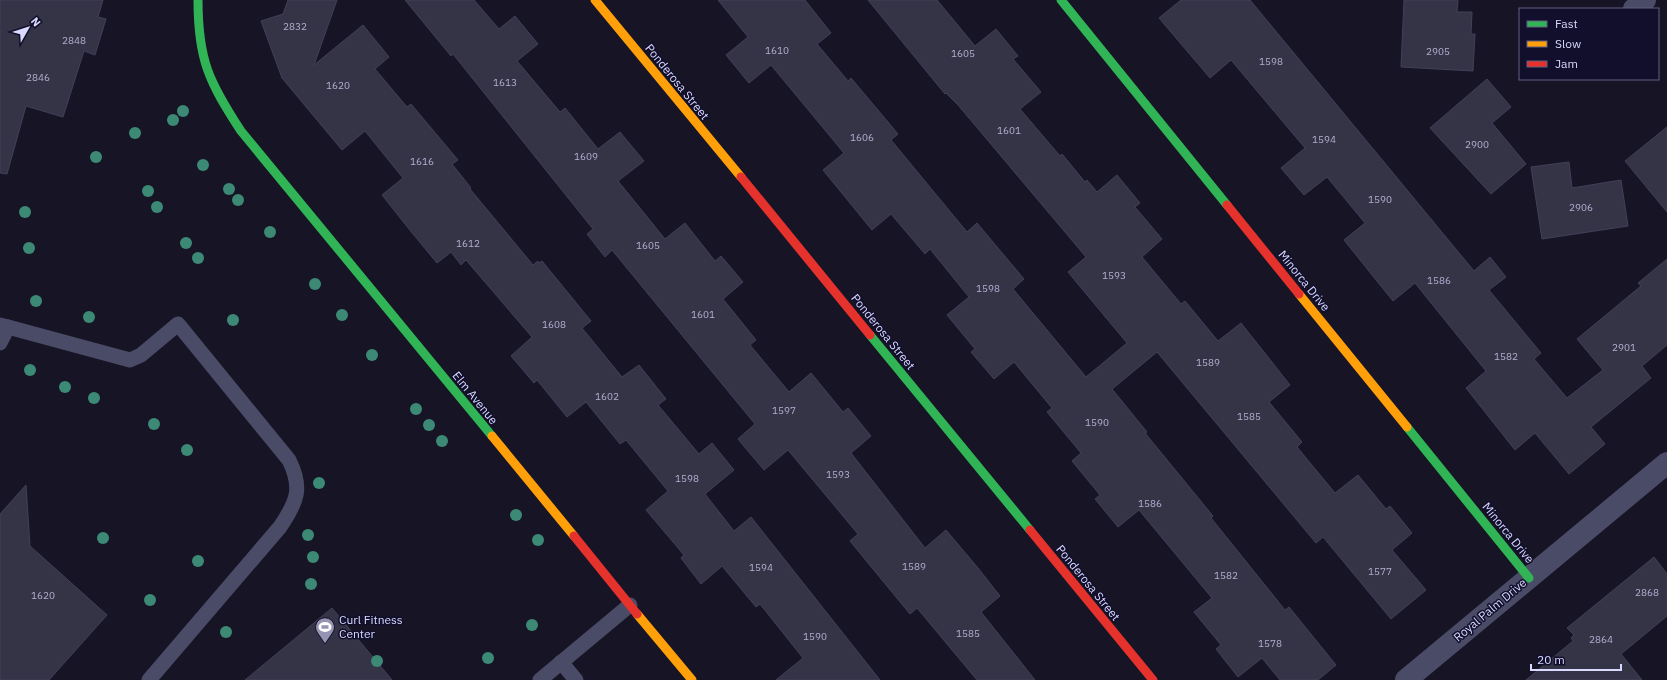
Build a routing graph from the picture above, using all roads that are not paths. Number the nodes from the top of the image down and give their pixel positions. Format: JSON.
{"nodes":[{"id":1,"x":198,"y":0,"type":"edge"},
{"id":2,"x":595,"y":0,"type":"edge"},
{"id":3,"x":1061,"y":0,"type":"edge"},
{"id":4,"x":1645,"y":0,"type":"edge"},
{"id":5,"x":1635,"y":8,"type":"edge"},
{"id":6,"x":4,"y":326,"type":"edge"},
{"id":7,"x":0,"y":343,"type":"edge"},
{"id":8,"x":1664,"y":470,"type":"edge"},
{"id":9,"x":1529,"y":578,"type":"junction"},
{"id":10,"x":630,"y":605,"type":"junction"},
{"id":11,"x":561,"y":662,"type":"junction"},
{"id":12,"x":149,"y":680,"type":"edge"},
{"id":13,"x":540,"y":680,"type":"edge"},
{"id":14,"x":576,"y":680,"type":"edge"},
{"id":15,"x":692,"y":680,"type":"edge"},
{"id":16,"x":1153,"y":680,"type":"edge"},
{"id":17,"x":1406,"y":680,"type":"edge"}],
"edges":[{"from":1,"to":10,"type":"street","name":"Elm Avenue"},
{"from":2,"to":16,"type":"street","name":"Ponderosa Street"},
{"from":3,"to":9,"type":"street","name":"Minorca Drive"},
{"from":4,"to":5,"type":"street"},
{"from":6,"to":7,"type":"lane"},
{"from":6,"to":12,"type":"lane"},
{"from":8,"to":9,"type":"street","name":"Royal Palm Drive"},
{"from":9,"to":17,"type":"street","name":"Royal Palm Drive"},
{"from":10,"to":11,"type":"lane"},
{"from":10,"to":15,"type":"street","name":"Elm Avenue"},
{"from":11,"to":13,"type":"lane"},
{"from":11,"to":14,"type":"lane"}]}
